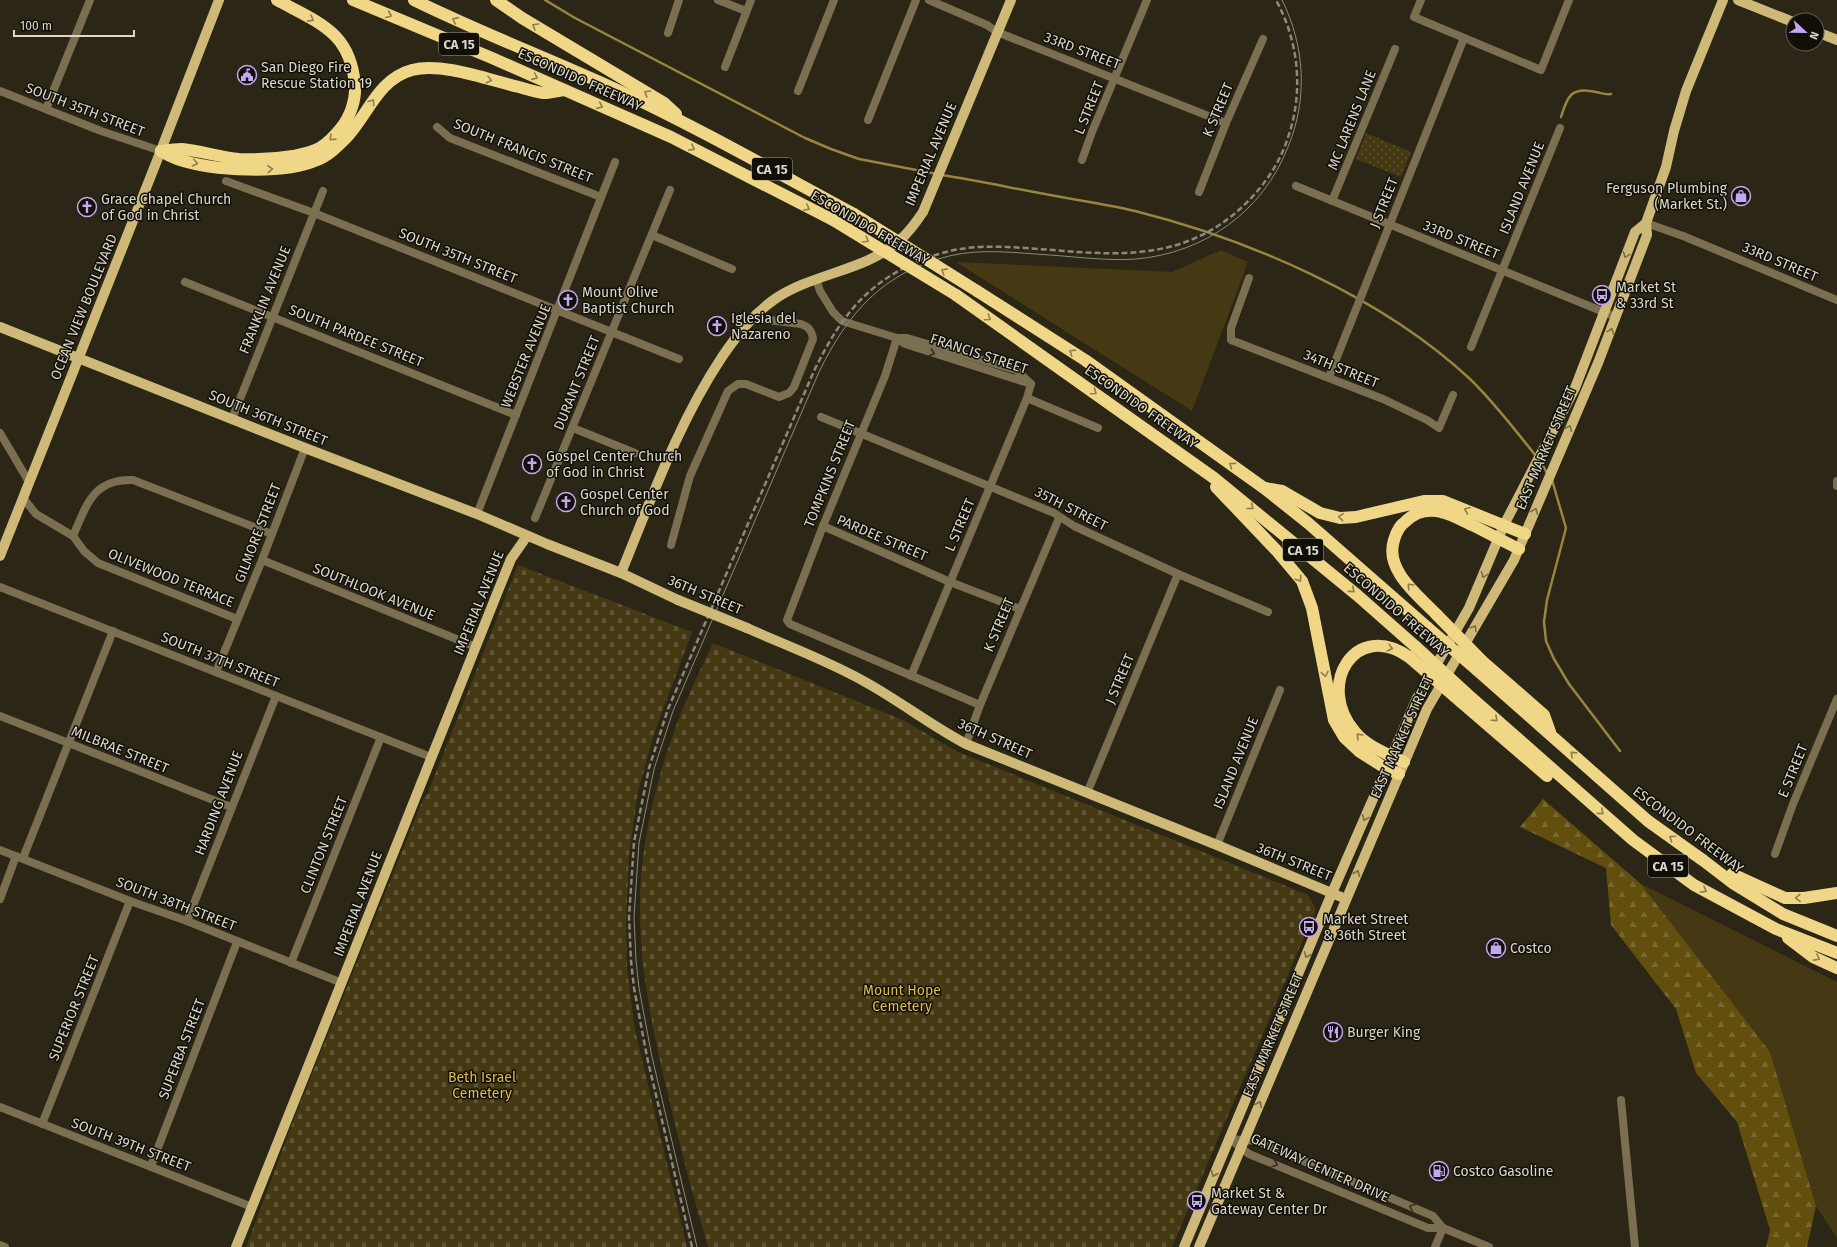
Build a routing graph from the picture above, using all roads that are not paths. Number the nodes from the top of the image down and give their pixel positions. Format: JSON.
{"nodes":[{"id":1,"x":90,"y":0,"type":"edge"},
{"id":2,"x":219,"y":0,"type":"edge"},
{"id":3,"x":277,"y":0,"type":"edge"},
{"id":4,"x":353,"y":0,"type":"edge"},
{"id":5,"x":414,"y":0,"type":"edge"},
{"id":6,"x":496,"y":0,"type":"edge"},
{"id":7,"x":679,"y":0,"type":"edge"},
{"id":8,"x":718,"y":0,"type":"edge"},
{"id":9,"x":751,"y":0,"type":"edge"},
{"id":10,"x":834,"y":0,"type":"edge"},
{"id":11,"x":916,"y":0,"type":"edge"},
{"id":12,"x":929,"y":0,"type":"edge"},
{"id":13,"x":1010,"y":0,"type":"edge"},
{"id":14,"x":1147,"y":0,"type":"edge"},
{"id":15,"x":1421,"y":0,"type":"edge"},
{"id":16,"x":1569,"y":0,"type":"edge"},
{"id":17,"x":1722,"y":0,"type":"edge"},
{"id":18,"x":1738,"y":0,"type":"edge"},
{"id":19,"x":746,"y":11,"type":"junction"},
{"id":20,"x":1785,"y":19,"type":"edge"},
{"id":21,"x":668,"y":32,"type":"dead end"},
{"id":22,"x":997,"y":32,"type":"junction"},
{"id":23,"x":1825,"y":35,"type":"edge"},
{"id":24,"x":1464,"y":38,"type":"junction"},
{"id":25,"x":1263,"y":39,"type":"dead end"},
{"id":26,"x":1837,"y":40,"type":"edge"},
{"id":27,"x":1395,"y":49,"type":"dead end"},
{"id":28,"x":725,"y":67,"type":"dead end"},
{"id":29,"x":1115,"y":78,"type":"junction"},
{"id":30,"x":565,"y":90,"type":"junction"},
{"id":31,"x":0,"y":91,"type":"edge"},
{"id":32,"x":798,"y":91,"type":"dead end"},
{"id":33,"x":46,"y":109,"type":"junction"},
{"id":34,"x":868,"y":120,"type":"dead end"},
{"id":35,"x":1226,"y":123,"type":"junction"},
{"id":36,"x":689,"y":125,"type":"junction"},
{"id":37,"x":436,"y":127,"type":"dead end"},
{"id":38,"x":1560,"y":128,"type":"dead end"},
{"id":39,"x":161,"y":151,"type":"junction"},
{"id":40,"x":1082,"y":160,"type":"dead end"},
{"id":41,"x":616,"y":162,"type":"dead end"},
{"id":42,"x":226,"y":181,"type":"dead end"},
{"id":43,"x":1296,"y":186,"type":"dead end"},
{"id":44,"x":670,"y":190,"type":"dead end"},
{"id":45,"x":323,"y":191,"type":"dead end"},
{"id":46,"x":1199,"y":192,"type":"dead end"},
{"id":47,"x":601,"y":197,"type":"junction"},
{"id":48,"x":1332,"y":201,"type":"junction"},
{"id":49,"x":314,"y":213,"type":"junction"},
{"id":50,"x":1646,"y":223,"type":"junction"},
{"id":51,"x":1390,"y":224,"type":"junction"},
{"id":52,"x":652,"y":235,"type":"junction"},
{"id":53,"x":732,"y":269,"type":"dead end"},
{"id":54,"x":1503,"y":271,"type":"junction"},
{"id":55,"x":1249,"y":278,"type":"dead end"},
{"id":56,"x":816,"y":279,"type":"junction"},
{"id":57,"x":185,"y":282,"type":"dead end"},
{"id":58,"x":1837,"y":300,"type":"edge"},
{"id":59,"x":558,"y":310,"type":"junction"},
{"id":60,"x":1605,"y":312,"type":"junction"},
{"id":61,"x":272,"y":317,"type":"junction"},
{"id":62,"x":1616,"y":317,"type":"junction"},
{"id":63,"x":753,"y":318,"type":"junction"},
{"id":64,"x":0,"y":327,"type":"edge"},
{"id":65,"x":611,"y":332,"type":"junction"},
{"id":66,"x":897,"y":338,"type":"junction"},
{"id":67,"x":1471,"y":347,"type":"dead end"},
{"id":68,"x":78,"y":358,"type":"junction"},
{"id":69,"x":679,"y":359,"type":"dead end"},
{"id":70,"x":1329,"y":377,"type":"junction"},
{"id":71,"x":1031,"y":384,"type":"joint"},
{"id":72,"x":1453,"y":395,"type":"dead end"},
{"id":73,"x":1027,"y":398,"type":"junction"},
{"id":74,"x":516,"y":415,"type":"junction"},
{"id":75,"x":821,"y":416,"type":"dead end"},
{"id":76,"x":232,"y":419,"type":"junction"},
{"id":77,"x":573,"y":428,"type":"junction"},
{"id":78,"x":1098,"y":428,"type":"dead end"},
{"id":79,"x":861,"y":432,"type":"junction"},
{"id":80,"x":0,"y":433,"type":"edge"},
{"id":81,"x":305,"y":448,"type":"junction"},
{"id":82,"x":635,"y":453,"type":"dead end"},
{"id":83,"x":1187,"y":458,"type":"junction"},
{"id":84,"x":29,"y":482,"type":"junction"},
{"id":85,"x":991,"y":486,"type":"junction"},
{"id":86,"x":1264,"y":488,"type":"junction"},
{"id":87,"x":23,"y":498,"type":"junction"},
{"id":88,"x":477,"y":514,"type":"junction"},
{"id":89,"x":535,"y":518,"type":"dead end"},
{"id":90,"x":1059,"y":518,"type":"junction"},
{"id":91,"x":1504,"y":525,"type":"junction"},
{"id":92,"x":822,"y":526,"type":"junction"},
{"id":93,"x":272,"y":534,"type":"junction"},
{"id":94,"x":1525,"y":534,"type":"junction"},
{"id":95,"x":73,"y":536,"type":"junction"},
{"id":96,"x":527,"y":536,"type":"junction"},
{"id":97,"x":1498,"y":538,"type":"junction"},
{"id":98,"x":671,"y":545,"type":"dead end"},
{"id":99,"x":1519,"y":549,"type":"junction"},
{"id":100,"x":0,"y":556,"type":"edge"},
{"id":101,"x":262,"y":560,"type":"junction"},
{"id":102,"x":621,"y":573,"type":"junction"},
{"id":103,"x":1178,"y":574,"type":"junction"},
{"id":104,"x":950,"y":582,"type":"junction"},
{"id":105,"x":0,"y":586,"type":"edge"},
{"id":106,"x":1020,"y":609,"type":"junction"},
{"id":107,"x":1268,"y":612,"type":"dead end"},
{"id":108,"x":237,"y":619,"type":"junction"},
{"id":109,"x":787,"y":620,"type":"joint"},
{"id":110,"x":113,"y":631,"type":"junction"},
{"id":111,"x":476,"y":647,"type":"junction"},
{"id":112,"x":1413,"y":652,"type":"junction"},
{"id":113,"x":1479,"y":666,"type":"junction"},
{"id":114,"x":216,"y":672,"type":"junction"},
{"id":115,"x":911,"y":676,"type":"junction"},
{"id":116,"x":1280,"y":690,"type":"dead end"},
{"id":117,"x":276,"y":696,"type":"junction"},
{"id":118,"x":1837,"y":699,"type":"edge"},
{"id":119,"x":980,"y":705,"type":"junction"},
{"id":120,"x":0,"y":716,"type":"edge"},
{"id":121,"x":381,"y":737,"type":"junction"},
{"id":122,"x":68,"y":743,"type":"junction"},
{"id":123,"x":966,"y":744,"type":"junction"},
{"id":124,"x":1392,"y":756,"type":"junction"},
{"id":125,"x":431,"y":757,"type":"junction"},
{"id":126,"x":1404,"y":762,"type":"junction"},
{"id":127,"x":1387,"y":769,"type":"junction"},
{"id":128,"x":1399,"y":774,"type":"junction"},
{"id":129,"x":1087,"y":793,"type":"junction"},
{"id":130,"x":231,"y":807,"type":"junction"},
{"id":131,"x":1217,"y":845,"type":"junction"},
{"id":132,"x":0,"y":850,"type":"edge"},
{"id":133,"x":1775,"y":854,"type":"dead end"},
{"id":134,"x":20,"y":857,"type":"junction"},
{"id":135,"x":1704,"y":861,"type":"junction"},
{"id":136,"x":1332,"y":893,"type":"junction"},
{"id":137,"x":1837,"y":893,"type":"edge"},
{"id":138,"x":0,"y":898,"type":"edge"},
{"id":139,"x":1346,"y":899,"type":"junction"},
{"id":140,"x":130,"y":900,"type":"junction"},
{"id":141,"x":187,"y":921,"type":"junction"},
{"id":142,"x":1776,"y":929,"type":"junction"},
{"id":143,"x":1837,"y":936,"type":"edge"},
{"id":144,"x":238,"y":942,"type":"junction"},
{"id":145,"x":1837,"y":953,"type":"edge"},
{"id":146,"x":291,"y":963,"type":"junction"},
{"id":147,"x":1837,"y":968,"type":"edge"},
{"id":148,"x":342,"y":983,"type":"junction"},
{"id":149,"x":1621,"y":1100,"type":"dead end"},
{"id":150,"x":0,"y":1107,"type":"edge"},
{"id":151,"x":42,"y":1124,"type":"junction"},
{"id":152,"x":1230,"y":1138,"type":"junction"},
{"id":153,"x":1242,"y":1143,"type":"junction"},
{"id":154,"x":151,"y":1166,"type":"junction"},
{"id":155,"x":252,"y":1207,"type":"junction"},
{"id":156,"x":1443,"y":1228,"type":"junction"},
{"id":157,"x":0,"y":1245,"type":"edge"},
{"id":158,"x":5,"y":1247,"type":"edge"},
{"id":159,"x":236,"y":1247,"type":"edge"},
{"id":160,"x":1184,"y":1247,"type":"edge"},
{"id":161,"x":1199,"y":1247,"type":"edge"},
{"id":162,"x":1435,"y":1247,"type":"edge"},
{"id":163,"x":1489,"y":1247,"type":"edge"},
{"id":164,"x":1635,"y":1247,"type":"edge"}],
"edges":[{"from":1,"to":33,"type":"street"},
{"from":2,"to":39,"type":"main road","name":"OCEAN VIEW BOULEVARD"},
{"from":3,"to":39,"type":"highway","one_way":true},
{"from":4,"to":30,"type":"highway","name":"ESCONDIDO FREEWAY","number":"CA 15","one_way":true},
{"from":36,"to":5,"type":"highway","name":"ESCONDIDO FREEWAY","number":"CA 15","one_way":true},
{"from":36,"to":6,"type":"highway","one_way":true},
{"from":7,"to":21,"type":"street"},
{"from":8,"to":19,"type":"street"},
{"from":9,"to":19,"type":"street"},
{"from":10,"to":32,"type":"street"},
{"from":11,"to":34,"type":"street"},
{"from":12,"to":22,"type":"street","name":"33RD STREET"},
{"from":13,"to":22,"type":"main road","name":"IMPERIAL AVENUE"},
{"from":14,"to":29,"type":"street","name":"L STREET"},
{"from":15,"to":24,"type":"street"},
{"from":16,"to":24,"type":"street"},
{"from":17,"to":50,"type":"main road","name":"EAST MARKET STREET"},
{"from":18,"to":20,"type":"main road"},
{"from":19,"to":28,"type":"street"},
{"from":22,"to":29,"type":"street","name":"33RD STREET"},
{"from":22,"to":56,"type":"main road","name":"IMPERIAL AVENUE"},
{"from":23,"to":26,"type":"main road"},
{"from":24,"to":51,"type":"street","name":"J STREET"},
{"from":25,"to":35,"type":"street","name":"K STREET"},
{"from":27,"to":48,"type":"street","name":"MC LARENS LANE"},
{"from":29,"to":35,"type":"street","name":"33RD STREET"},
{"from":29,"to":40,"type":"street","name":"L STREET"},
{"from":39,"to":30,"type":"highway","one_way":true},
{"from":30,"to":83,"type":"highway","name":"ESCONDIDO FREEWAY","number":"CA 15","one_way":true,"bridge":true},
{"from":31,"to":33,"type":"street","name":"SOUTH 35TH STREET"},
{"from":33,"to":39,"type":"street","name":"SOUTH 35TH STREET"},
{"from":35,"to":46,"type":"street","name":"K STREET"},
{"from":86,"to":36,"type":"highway","name":"ESCONDIDO FREEWAY","number":"CA 15","one_way":true,"bridge":true},
{"from":37,"to":47,"type":"street","name":"SOUTH FRANCIS STREET"},
{"from":38,"to":54,"type":"street","name":"ISLAND AVENUE"},
{"from":39,"to":68,"type":"main road","name":"OCEAN VIEW BOULEVARD"},
{"from":41,"to":47,"type":"street","name":"WEBSTER AVENUE"},
{"from":42,"to":49,"type":"street","name":"SOUTH 35TH STREET"},
{"from":43,"to":48,"type":"street","name":"33RD STREET"},
{"from":44,"to":52,"type":"street","name":"DURANT STREET"},
{"from":45,"to":49,"type":"street","name":"FRANKLIN AVENUE"},
{"from":47,"to":59,"type":"street","name":"WEBSTER AVENUE"},
{"from":48,"to":51,"type":"street","name":"33RD STREET"},
{"from":49,"to":59,"type":"street","name":"SOUTH 35TH STREET"},
{"from":49,"to":61,"type":"street","name":"FRANKLIN AVENUE"},
{"from":50,"to":58,"type":"street","name":"33RD STREET"},
{"from":50,"to":60,"type":"main road","name":"EAST MARKET STREET","one_way":true},
{"from":50,"to":62,"type":"main road","name":"EAST MARKET STREET"},
{"from":51,"to":54,"type":"street","name":"33RD STREET"},
{"from":51,"to":70,"type":"street","name":"J STREET"},
{"from":52,"to":53,"type":"street"},
{"from":52,"to":65,"type":"street","name":"DURANT STREET"},
{"from":54,"to":60,"type":"street","name":"33RD STREET"},
{"from":54,"to":67,"type":"street","name":"ISLAND AVENUE"},
{"from":55,"to":70,"type":"street","name":"34TH STREET"},
{"from":56,"to":63,"type":"main road","name":"IMPERIAL AVENUE"},
{"from":56,"to":66,"type":"street","name":"FRANCIS STREET"},
{"from":57,"to":61,"type":"street","name":"SOUTH PARDEE STREET"},
{"from":59,"to":65,"type":"street","name":"SOUTH 35TH STREET"},
{"from":59,"to":74,"type":"street","name":"WEBSTER AVENUE"},
{"from":60,"to":62,"type":"street","name":"33RD STREET"},
{"from":60,"to":91,"type":"main road","name":"EAST MARKET STREET"},
{"from":61,"to":74,"type":"street","name":"SOUTH PARDEE STREET"},
{"from":61,"to":76,"type":"street","name":"FRANKLIN AVENUE"},
{"from":94,"to":62,"type":"main road","name":"EAST MARKET STREET","one_way":true},
{"from":63,"to":98,"type":"street"},
{"from":63,"to":102,"type":"main road","name":"IMPERIAL AVENUE"},
{"from":64,"to":68,"type":"main road","name":"SOUTH 36TH STREET"},
{"from":65,"to":69,"type":"street","name":"SOUTH 35TH STREET"},
{"from":65,"to":77,"type":"street","name":"DURANT STREET"},
{"from":66,"to":71,"type":"street","name":"FRANCIS STREET"},
{"from":66,"to":79,"type":"street","name":"TOMPKINS STREET"},
{"from":68,"to":76,"type":"main road","name":"SOUTH 36TH STREET"},
{"from":68,"to":84,"type":"main road","name":"OCEAN VIEW BOULEVARD"},
{"from":70,"to":72,"type":"street","name":"34TH STREET"},
{"from":71,"to":73,"type":"street","name":"L STREET"},
{"from":73,"to":78,"type":"street","name":"FRANCIS STREET"},
{"from":73,"to":85,"type":"street","name":"L STREET"},
{"from":74,"to":88,"type":"street","name":"WEBSTER AVENUE"},
{"from":75,"to":79,"type":"street","name":"35TH STREET"},
{"from":76,"to":81,"type":"main road","name":"SOUTH 36TH STREET"},
{"from":77,"to":82,"type":"street"},
{"from":77,"to":89,"type":"street","name":"DURANT STREET"},
{"from":79,"to":85,"type":"street","name":"35TH STREET"},
{"from":79,"to":92,"type":"street","name":"TOMPKINS STREET"},
{"from":80,"to":84,"type":"street"},
{"from":81,"to":88,"type":"main road","name":"SOUTH 36TH STREET"},
{"from":81,"to":93,"type":"street","name":"GILMORE STREET"},
{"from":83,"to":112,"type":"highway","name":"ESCONDIDO FREEWAY","number":"CA 15","one_way":true},
{"from":83,"to":127,"type":"highway","one_way":true},
{"from":84,"to":87,"type":"main road","name":"OCEAN VIEW BOULEVARD"},
{"from":85,"to":90,"type":"street","name":"35TH STREET"},
{"from":85,"to":104,"type":"street","name":"L STREET"},
{"from":91,"to":86,"type":"highway","one_way":true},
{"from":86,"to":113,"type":"highway","name":"ESCONDIDO FREEWAY","number":"CA 15","bridge":true},
{"from":87,"to":95,"type":"street","name":"OLIVEWOOD TERRACE"},
{"from":87,"to":100,"type":"main road","name":"OCEAN VIEW BOULEVARD"},
{"from":88,"to":96,"type":"main road","name":"SOUTH 36TH STREET"},
{"from":90,"to":103,"type":"street","name":"35TH STREET"},
{"from":90,"to":106,"type":"street","name":"K STREET"},
{"from":91,"to":94,"type":"highway"},
{"from":91,"to":97,"type":"main road","name":"EAST MARKET STREET"},
{"from":92,"to":104,"type":"street","name":"PARDEE STREET"},
{"from":92,"to":109,"type":"street","name":"TOMPKINS STREET"},
{"from":93,"to":95,"type":"street"},
{"from":93,"to":101,"type":"street","name":"GILMORE STREET"},
{"from":94,"to":99,"type":"main road","name":"EAST MARKET STREET"},
{"from":95,"to":108,"type":"street","name":"OLIVEWOOD TERRACE"},
{"from":96,"to":102,"type":"main road"},
{"from":96,"to":111,"type":"main road","name":"IMPERIAL AVENUE"},
{"from":97,"to":99,"type":"highway"},
{"from":113,"to":97,"type":"highway","one_way":true,"bridge":true},
{"from":97,"to":124,"type":"main road","name":"EAST MARKET STREET","one_way":true},
{"from":126,"to":99,"type":"main road","name":"EAST MARKET STREET","one_way":true},
{"from":101,"to":108,"type":"street","name":"GILMORE STREET"},
{"from":101,"to":111,"type":"street","name":"SOUTHLOOK AVENUE"},
{"from":102,"to":123,"type":"main road","name":"36TH STREET","bridge":true},
{"from":103,"to":107,"type":"street","name":"35TH STREET"},
{"from":103,"to":129,"type":"street","name":"J STREET"},
{"from":104,"to":106,"type":"street","name":"PARDEE STREET"},
{"from":104,"to":115,"type":"street","name":"L STREET"},
{"from":105,"to":110,"type":"street","name":"SOUTH 37TH STREET"},
{"from":106,"to":119,"type":"street","name":"K STREET"},
{"from":108,"to":114,"type":"street","name":"GILMORE STREET"},
{"from":109,"to":115,"type":"street","name":"36TH STREET"},
{"from":110,"to":114,"type":"street","name":"SOUTH 37TH STREET"},
{"from":110,"to":122,"type":"street"},
{"from":111,"to":125,"type":"main road","name":"IMPERIAL AVENUE"},
{"from":124,"to":112,"type":"highway","one_way":true},
{"from":112,"to":142,"type":"highway","name":"ESCONDIDO FREEWAY","number":"CA 15","one_way":true,"bridge":true},
{"from":135,"to":113,"type":"highway","name":"ESCONDIDO FREEWAY","number":"CA 15","one_way":true},
{"from":114,"to":117,"type":"street","name":"SOUTH 37TH STREET"},
{"from":115,"to":119,"type":"street","name":"36TH STREET"},
{"from":116,"to":131,"type":"street","name":"ISLAND AVENUE"},
{"from":117,"to":121,"type":"street","name":"SOUTH 37TH STREET"},
{"from":117,"to":130,"type":"street","name":"HARDING AVENUE"},
{"from":118,"to":133,"type":"street","name":"E STREET"},
{"from":119,"to":123,"type":"street","name":"K STREET"},
{"from":120,"to":122,"type":"street","name":"MILBRAE STREET"},
{"from":121,"to":125,"type":"street","name":"SOUTH 37TH STREET"},
{"from":121,"to":146,"type":"street","name":"CLINTON STREET"},
{"from":122,"to":130,"type":"street","name":"MILBRAE STREET"},
{"from":122,"to":134,"type":"street"},
{"from":123,"to":129,"type":"main road","name":"36TH STREET"},
{"from":124,"to":126,"type":"highway"},
{"from":124,"to":127,"type":"main road","name":"EAST MARKET STREET"},
{"from":125,"to":148,"type":"main road","name":"IMPERIAL AVENUE"},
{"from":126,"to":128,"type":"main road","name":"EAST MARKET STREET"},
{"from":127,"to":128,"type":"highway"},
{"from":127,"to":136,"type":"main road","name":"EAST MARKET STREET","one_way":true},
{"from":139,"to":128,"type":"main road","name":"EAST MARKET STREET","one_way":true},
{"from":129,"to":131,"type":"main road","name":"36TH STREET"},
{"from":130,"to":141,"type":"street","name":"HARDING AVENUE"},
{"from":131,"to":136,"type":"main road","name":"36TH STREET"},
{"from":132,"to":134,"type":"street","name":"SOUTH 38TH STREET"},
{"from":134,"to":138,"type":"street"},
{"from":134,"to":140,"type":"street","name":"SOUTH 38TH STREET"},
{"from":137,"to":135,"type":"highway","one_way":true},
{"from":135,"to":143,"type":"highway","name":"ESCONDIDO FREEWAY","number":"CA 15"},
{"from":136,"to":139,"type":"main road","name":"36TH STREET"},
{"from":136,"to":152,"type":"main road","name":"EAST MARKET STREET","one_way":true},
{"from":153,"to":139,"type":"main road","name":"EAST MARKET STREET","one_way":true},
{"from":140,"to":141,"type":"street","name":"SOUTH 38TH STREET"},
{"from":140,"to":151,"type":"street","name":"SUPERIOR STREET"},
{"from":141,"to":144,"type":"street","name":"SOUTH 38TH STREET"},
{"from":142,"to":145,"type":"highway","name":"ESCONDIDO FREEWAY","number":"CA 15"},
{"from":142,"to":147,"type":"highway","one_way":true},
{"from":144,"to":146,"type":"street","name":"SOUTH 38TH STREET"},
{"from":144,"to":154,"type":"street","name":"SUPERBA STREET"},
{"from":146,"to":148,"type":"street","name":"SOUTH 38TH STREET"},
{"from":148,"to":155,"type":"main road","name":"IMPERIAL AVENUE"},
{"from":149,"to":164,"type":"street"},
{"from":150,"to":151,"type":"street","name":"SOUTH 39TH STREET"},
{"from":151,"to":154,"type":"street","name":"SOUTH 39TH STREET"},
{"from":152,"to":153,"type":"street","name":"GATEWAY CENTER DRIVE"},
{"from":152,"to":160,"type":"main road","name":"EAST MARKET STREET","one_way":true},
{"from":153,"to":156,"type":"street","name":"GATEWAY CENTER DRIVE","one_way":true},
{"from":156,"to":153,"type":"street","name":"GATEWAY CENTER DRIVE","one_way":true},
{"from":153,"to":161,"type":"main road","name":"EAST MARKET STREET"},
{"from":154,"to":155,"type":"street","name":"SOUTH 39TH STREET"},
{"from":155,"to":159,"type":"main road","name":"IMPERIAL AVENUE"},
{"from":156,"to":162,"type":"street"},
{"from":156,"to":163,"type":"street","name":"GATEWAY CENTER DRIVE"},
{"from":157,"to":158,"type":"street"}]}
